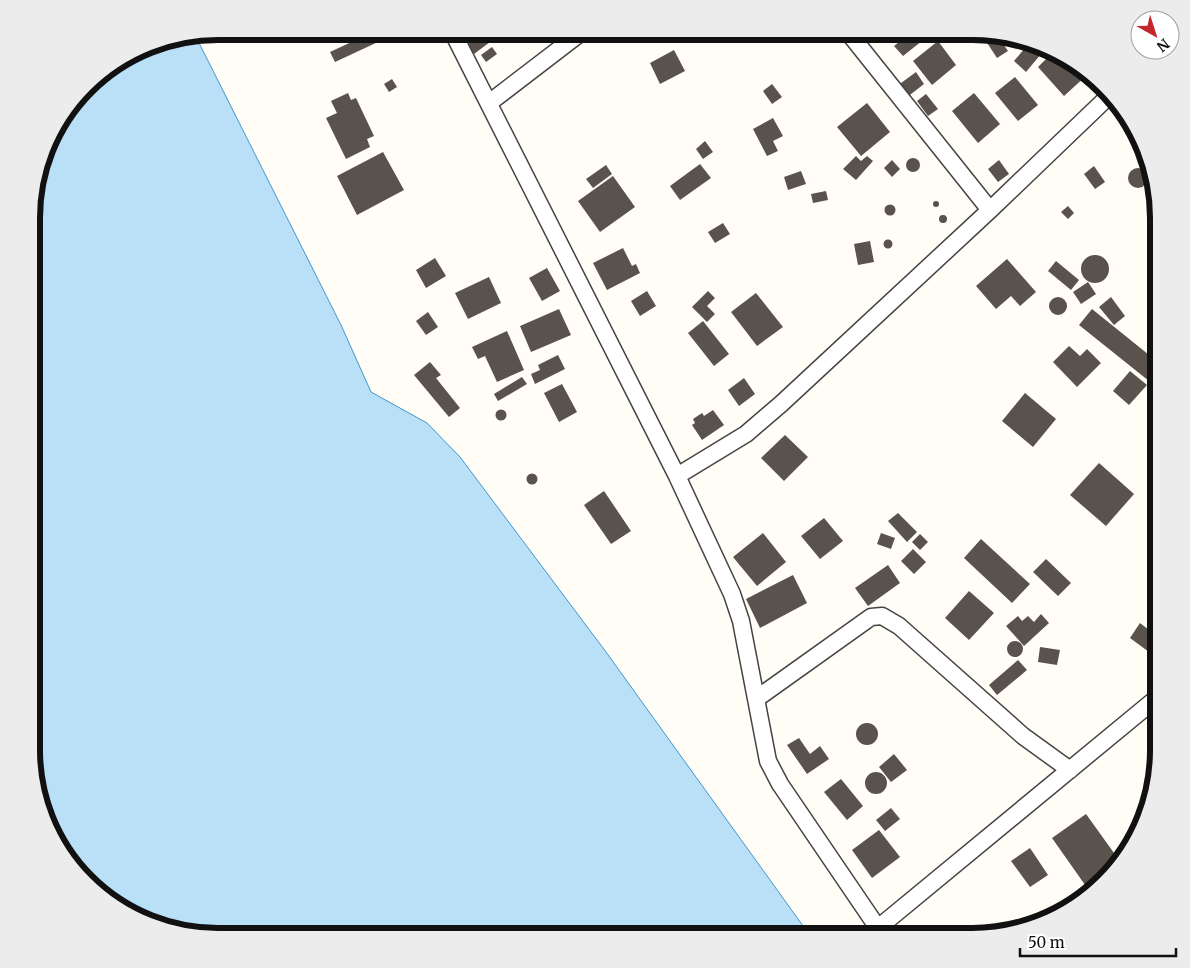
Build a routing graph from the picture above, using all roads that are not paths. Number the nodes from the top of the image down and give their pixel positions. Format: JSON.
{"nodes":[{"id":1,"x":457,"y":40,"type":"edge"},
{"id":2,"x":571,"y":40,"type":"edge"},
{"id":3,"x":854,"y":40,"type":"edge"},
{"id":4,"x":1105,"y":100,"type":"edge"},
{"id":5,"x":489,"y":103,"type":"junction"},
{"id":6,"x":990,"y":210,"type":"junction"},
{"id":7,"x":677,"y":476,"type":"junction"},
{"id":8,"x":756,"y":699,"type":"junction"},
{"id":9,"x":1150,"y":704,"type":"edge"},
{"id":10,"x":1070,"y":770,"type":"junction"},
{"id":11,"x":878,"y":928,"type":"edge"},
{"id":12,"x":886,"y":928,"type":"edge"}],
"edges":[{"from":1,"to":5,"type":"street"},
{"from":2,"to":5,"type":"street"},
{"from":3,"to":6,"type":"street"},
{"from":4,"to":6,"type":"street"},
{"from":5,"to":7,"type":"street"},
{"from":6,"to":7,"type":"street"},
{"from":7,"to":8,"type":"street"},
{"from":8,"to":10,"type":"street"},
{"from":8,"to":11,"type":"street"},
{"from":9,"to":10,"type":"street"},
{"from":10,"to":12,"type":"street"}]}
